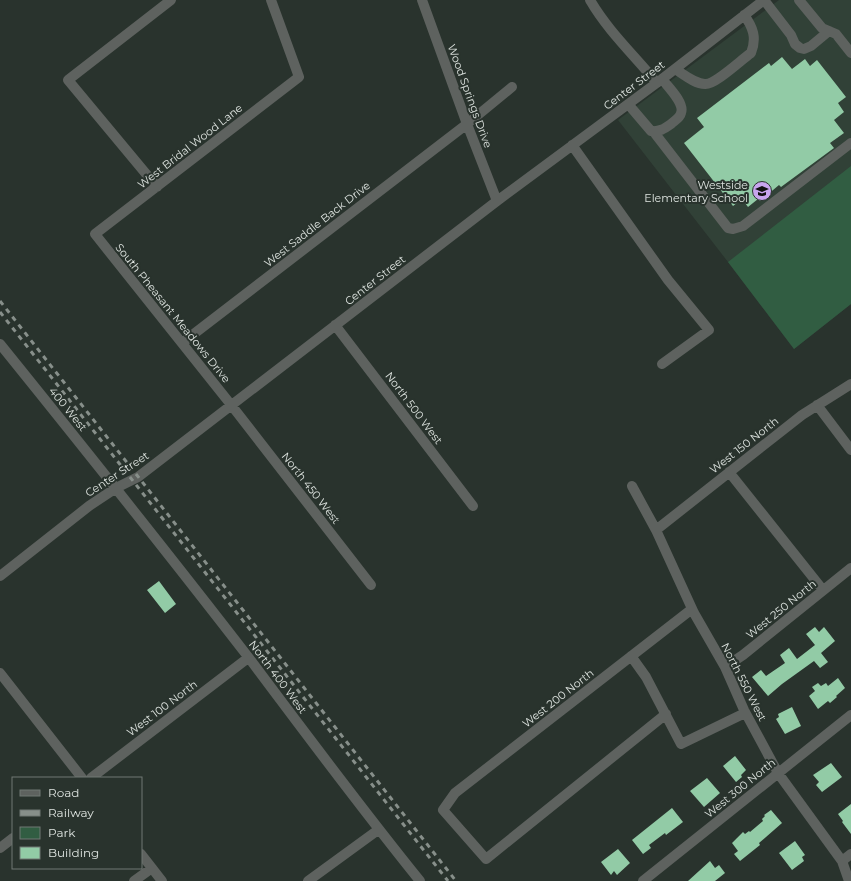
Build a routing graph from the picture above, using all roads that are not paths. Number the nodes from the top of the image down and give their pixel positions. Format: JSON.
{"nodes":[{"id":1,"x":171,"y":0,"type":"edge"},
{"id":2,"x":271,"y":0,"type":"edge"},
{"id":3,"x":422,"y":0,"type":"edge"},
{"id":4,"x":590,"y":0,"type":"edge"},
{"id":5,"x":764,"y":0,"type":"edge"},
{"id":6,"x":799,"y":0,"type":"edge"},
{"id":7,"x":744,"y":15,"type":"junction"},
{"id":8,"x":830,"y":31,"type":"junction"},
{"id":9,"x":851,"y":53,"type":"edge"},
{"id":10,"x":675,"y":68,"type":"junction"},
{"id":11,"x":660,"y":81,"type":"junction"},
{"id":12,"x":512,"y":87,"type":"dead end"},
{"id":13,"x":628,"y":104,"type":"junction"},
{"id":14,"x":467,"y":124,"type":"junction"},
{"id":15,"x":653,"y":131,"type":"junction"},
{"id":16,"x":851,"y":143,"type":"edge"},
{"id":17,"x":572,"y":145,"type":"junction"},
{"id":18,"x":157,"y":187,"type":"junction"},
{"id":19,"x":497,"y":200,"type":"junction"},
{"id":20,"x":95,"y":234,"type":"joint"},
{"id":21,"x":335,"y":325,"type":"junction"},
{"id":22,"x":182,"y":343,"type":"junction"},
{"id":23,"x":0,"y":344,"type":"edge"},
{"id":24,"x":662,"y":364,"type":"dead end"},
{"id":25,"x":851,"y":384,"type":"edge"},
{"id":26,"x":817,"y":405,"type":"junction"},
{"id":27,"x":232,"y":406,"type":"junction"},
{"id":28,"x":851,"y":450,"type":"edge"},
{"id":29,"x":728,"y":472,"type":"junction"},
{"id":30,"x":632,"y":486,"type":"dead end"},
{"id":31,"x":116,"y":488,"type":"junction"},
{"id":32,"x":473,"y":506,"type":"dead end"},
{"id":33,"x":656,"y":530,"type":"junction"},
{"id":34,"x":851,"y":568,"type":"edge"},
{"id":35,"x":0,"y":576,"type":"edge"},
{"id":36,"x":371,"y":585,"type":"dead end"},
{"id":37,"x":823,"y":590,"type":"junction"},
{"id":38,"x":692,"y":609,"type":"junction"},
{"id":39,"x":631,"y":656,"type":"junction"},
{"id":40,"x":248,"y":658,"type":"junction"},
{"id":41,"x":725,"y":667,"type":"junction"},
{"id":42,"x":0,"y":672,"type":"edge"},
{"id":43,"x":745,"y":713,"type":"junction"},
{"id":44,"x":666,"y":714,"type":"junction"},
{"id":45,"x":851,"y":715,"type":"edge"},
{"id":46,"x":778,"y":773,"type":"junction"},
{"id":47,"x":81,"y":777,"type":"edge"},
{"id":48,"x":92,"y":777,"type":"edge"},
{"id":49,"x":378,"y":830,"type":"junction"},
{"id":50,"x":12,"y":839,"type":"edge"},
{"id":51,"x":0,"y":848,"type":"edge"},
{"id":52,"x":851,"y":854,"type":"edge"},
{"id":53,"x":142,"y":855,"type":"edge"},
{"id":54,"x":842,"y":861,"type":"junction"},
{"id":55,"x":152,"y":868,"type":"junction"},
{"id":56,"x":134,"y":881,"type":"edge"},
{"id":57,"x":162,"y":881,"type":"edge"},
{"id":58,"x":308,"y":881,"type":"edge"},
{"id":59,"x":420,"y":881,"type":"edge"},
{"id":60,"x":643,"y":881,"type":"edge"},
{"id":61,"x":849,"y":881,"type":"edge"}],
"edges":[{"from":1,"to":18,"type":"street"},
{"from":2,"to":18,"type":"street","name":"West Bridal Wood Lane"},
{"from":3,"to":14,"type":"street","name":"Wood Springs Drive"},
{"from":4,"to":11,"type":"street"},
{"from":5,"to":7,"type":"street","name":"Center Street"},
{"from":5,"to":8,"type":"street"},
{"from":6,"to":8,"type":"street"},
{"from":7,"to":10,"type":"street","name":"Center Street"},
{"from":7,"to":10,"type":"street"},
{"from":8,"to":9,"type":"street"},
{"from":10,"to":11,"type":"street","name":"Center Street"},
{"from":11,"to":13,"type":"street","name":"Center Street"},
{"from":11,"to":15,"type":"street"},
{"from":12,"to":14,"type":"street","name":"West Saddle Back Drive"},
{"from":13,"to":15,"type":"street"},
{"from":13,"to":17,"type":"street","name":"Center Street"},
{"from":14,"to":19,"type":"street","name":"Wood Springs Drive"},
{"from":14,"to":22,"type":"street","name":"West Saddle Back Drive"},
{"from":15,"to":16,"type":"street"},
{"from":17,"to":19,"type":"street","name":"Center Street"},
{"from":17,"to":24,"type":"street"},
{"from":18,"to":20,"type":"street","name":"West Bridal Wood Lane"},
{"from":19,"to":21,"type":"street","name":"Center Street"},
{"from":20,"to":22,"type":"street","name":"South Pheasant Meadows Drive"},
{"from":21,"to":27,"type":"street","name":"Center Street"},
{"from":21,"to":32,"type":"street","name":"North 500 West"},
{"from":22,"to":27,"type":"street","name":"South Pheasant Meadows Drive"},
{"from":23,"to":31,"type":"street","name":"400 West"},
{"from":25,"to":26,"type":"street","name":"West 150 North"},
{"from":26,"to":28,"type":"street"},
{"from":26,"to":29,"type":"street","name":"West 150 North"},
{"from":27,"to":31,"type":"street","name":"Center Street"},
{"from":27,"to":36,"type":"street","name":"North 450 West"},
{"from":29,"to":33,"type":"street","name":"West 150 North"},
{"from":29,"to":37,"type":"street"},
{"from":30,"to":33,"type":"street","name":"North 550 West"},
{"from":31,"to":35,"type":"street","name":"Center Street"},
{"from":31,"to":40,"type":"street","name":"North 400 West"},
{"from":33,"to":38,"type":"street","name":"North 550 West"},
{"from":34,"to":37,"type":"street","name":"West 250 North"},
{"from":37,"to":41,"type":"street","name":"West 250 North"},
{"from":38,"to":39,"type":"street","name":"West 200 North"},
{"from":38,"to":41,"type":"street","name":"North 550 West"},
{"from":39,"to":44,"type":"street"},
{"from":39,"to":44,"type":"street","name":"West 200 North"},
{"from":40,"to":48,"type":"street","name":"West 100 North"},
{"from":40,"to":49,"type":"street","name":"North 400 West"},
{"from":41,"to":43,"type":"street","name":"North 550 West"},
{"from":42,"to":47,"type":"street"},
{"from":43,"to":44,"type":"street"},
{"from":43,"to":46,"type":"street","name":"North 550 West"},
{"from":45,"to":46,"type":"street","name":"West 300 North"},
{"from":46,"to":54,"type":"street","name":"North 550 West"},
{"from":46,"to":60,"type":"street","name":"West 300 North"},
{"from":49,"to":58,"type":"street"},
{"from":49,"to":59,"type":"street","name":"North 400 West"},
{"from":50,"to":51,"type":"street"},
{"from":52,"to":54,"type":"street"},
{"from":53,"to":55,"type":"street"},
{"from":54,"to":61,"type":"street","name":"North 550 West"},
{"from":55,"to":56,"type":"street"},
{"from":55,"to":57,"type":"street"}]}
